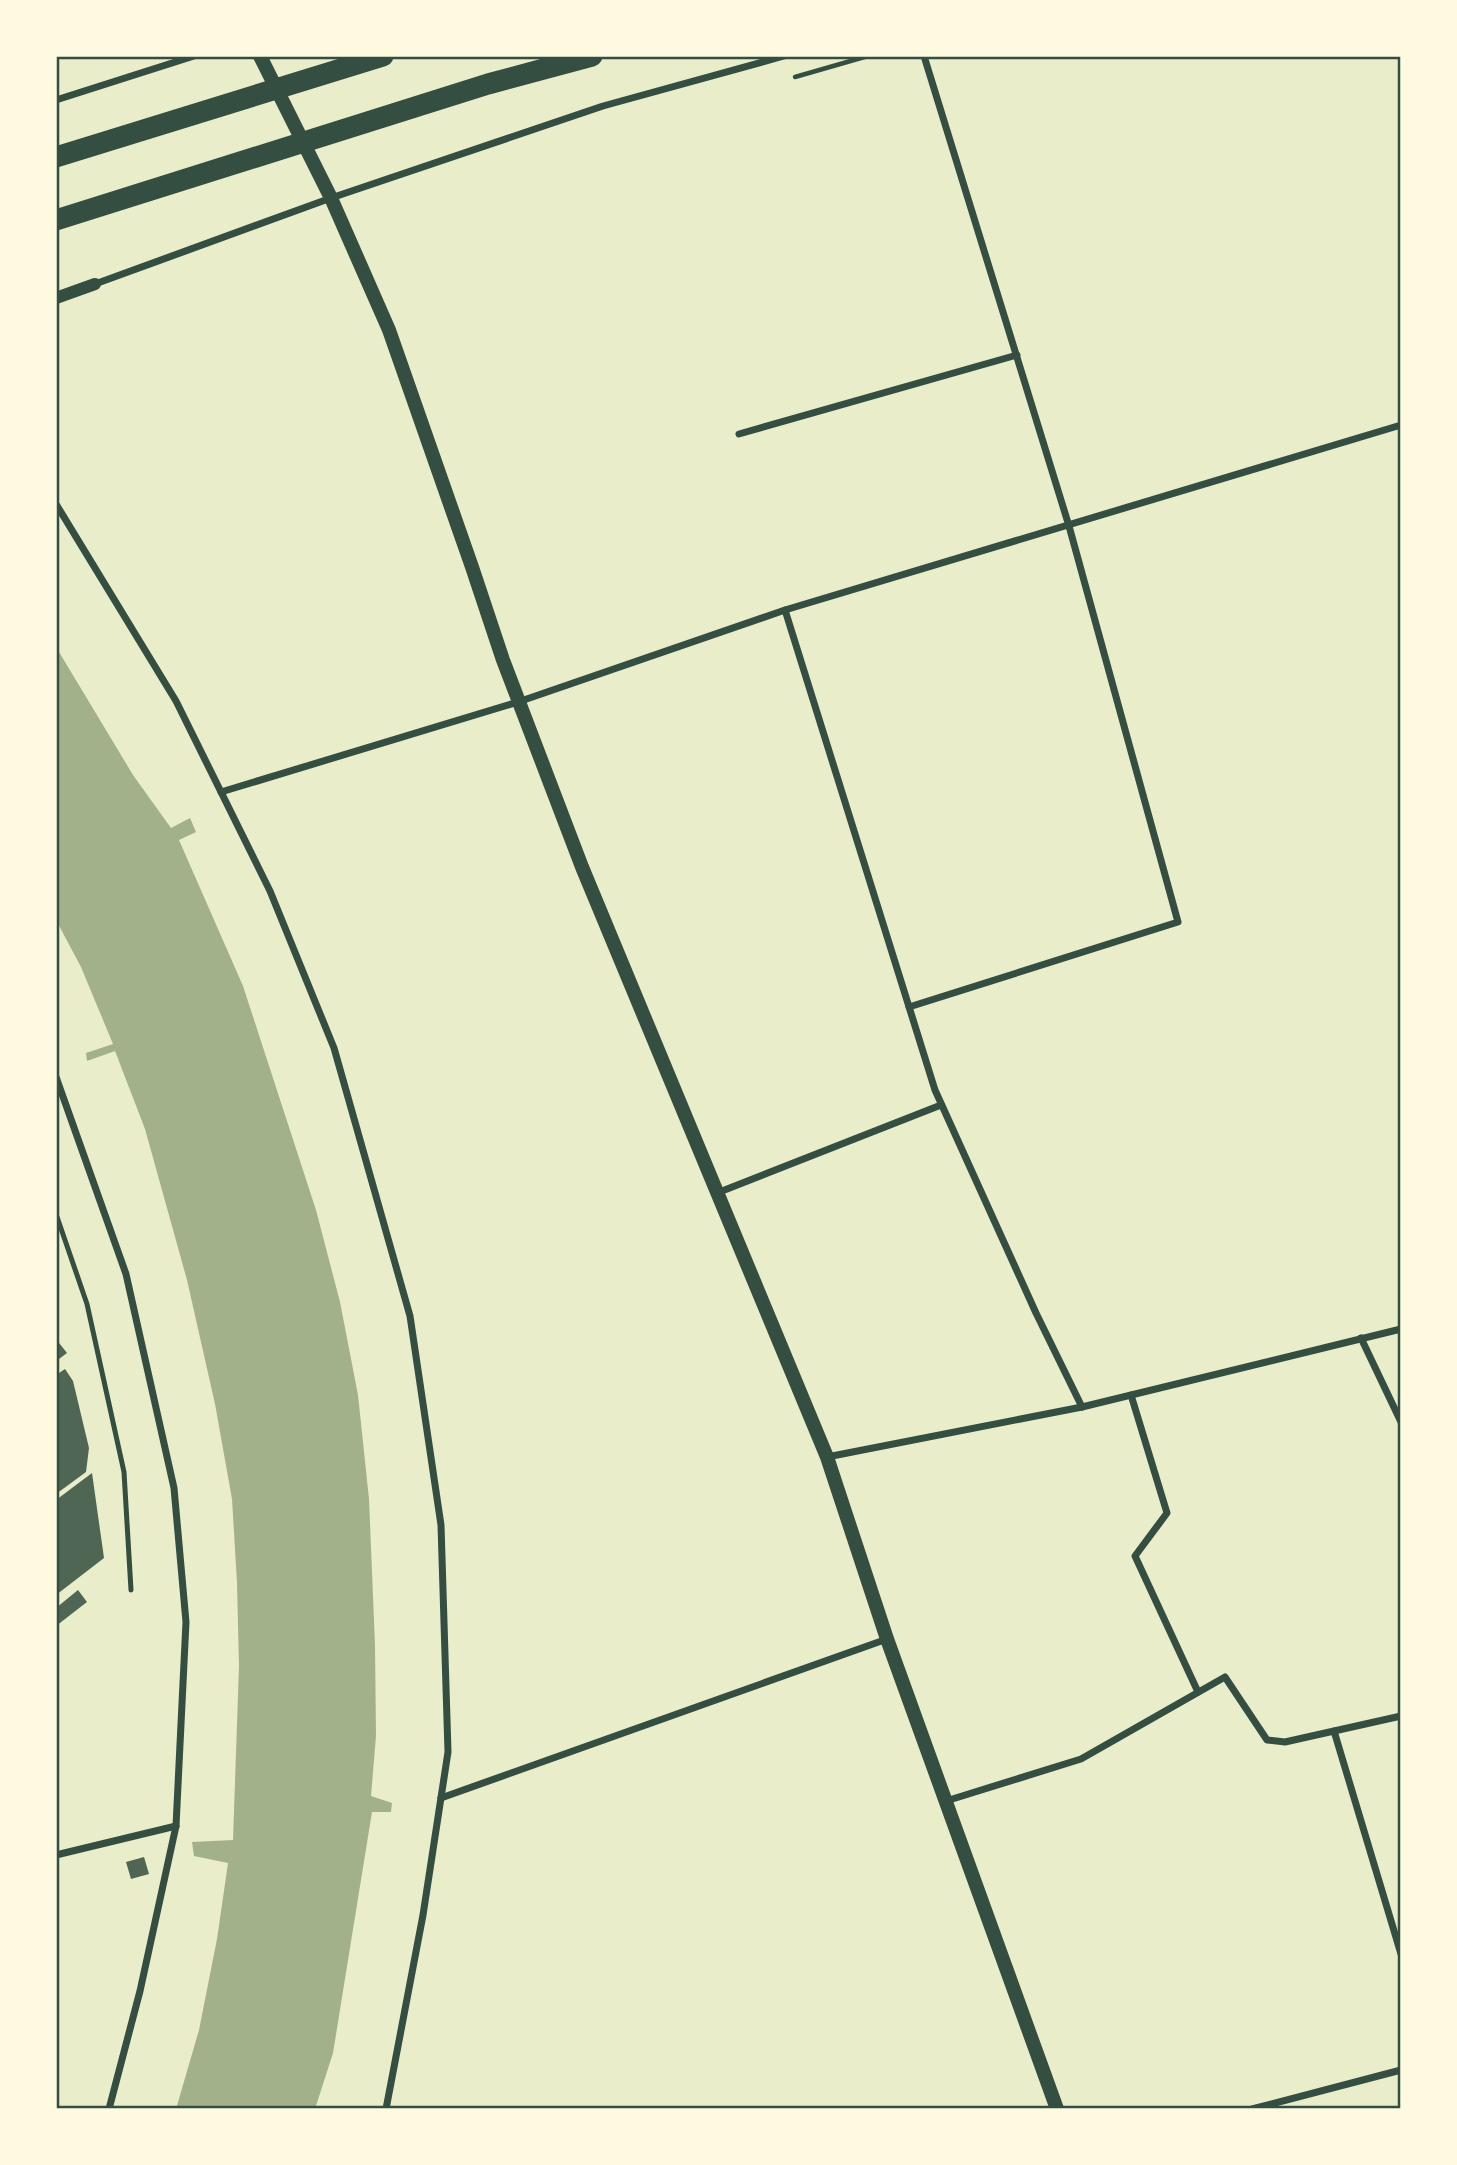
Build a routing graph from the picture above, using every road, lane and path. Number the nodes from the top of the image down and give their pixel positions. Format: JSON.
{"nodes":[{"id":1,"x":194,"y":56,"type":"edge"},
{"id":2,"x":260,"y":56,"type":"edge"},
{"id":3,"x":383,"y":56,"type":"edge"},
{"id":4,"x":592,"y":56,"type":"edge"},
{"id":5,"x":784,"y":56,"type":"edge"},
{"id":6,"x":868,"y":56,"type":"edge"},
{"id":7,"x":924,"y":56,"type":"edge"},
{"id":8,"x":788,"y":79,"type":"dead end"},
{"id":9,"x":56,"y":100,"type":"edge"},
{"id":10,"x":56,"y":157,"type":"edge"},
{"id":11,"x":331,"y":198,"type":"junction"},
{"id":12,"x":56,"y":220,"type":"edge"},
{"id":13,"x":95,"y":284,"type":"joint"},
{"id":14,"x":56,"y":298,"type":"edge"},
{"id":15,"x":1017,"y":355,"type":"junction"},
{"id":16,"x":1401,"y":425,"type":"edge"},
{"id":17,"x":739,"y":433,"type":"dead end"},
{"id":18,"x":56,"y":504,"type":"edge"},
{"id":19,"x":1069,"y":526,"type":"junction"},
{"id":20,"x":785,"y":610,"type":"junction"},
{"id":21,"x":519,"y":702,"type":"junction"},
{"id":22,"x":221,"y":792,"type":"junction"},
{"id":23,"x":909,"y":1007,"type":"junction"},
{"id":24,"x":56,"y":1077,"type":"edge"},
{"id":25,"x":941,"y":1105,"type":"junction"},
{"id":26,"x":716,"y":1194,"type":"junction"},
{"id":27,"x":56,"y":1214,"type":"edge"},
{"id":28,"x":1401,"y":1329,"type":"edge"},
{"id":29,"x":1361,"y":1338,"type":"junction"},
{"id":30,"x":1131,"y":1395,"type":"junction"},
{"id":31,"x":1082,"y":1407,"type":"junction"},
{"id":32,"x":1401,"y":1422,"type":"edge"},
{"id":33,"x":827,"y":1457,"type":"junction"},
{"id":34,"x":131,"y":1590,"type":"dead end"},
{"id":35,"x":887,"y":1639,"type":"junction"},
{"id":36,"x":1198,"y":1692,"type":"junction"},
{"id":37,"x":1401,"y":1716,"type":"edge"},
{"id":38,"x":1334,"y":1731,"type":"junction"},
{"id":39,"x":441,"y":1798,"type":"junction"},
{"id":40,"x":944,"y":1801,"type":"junction"},
{"id":41,"x":176,"y":1826,"type":"junction"},
{"id":42,"x":56,"y":1855,"type":"edge"},
{"id":43,"x":1401,"y":1954,"type":"edge"},
{"id":44,"x":1401,"y":2070,"type":"edge"},
{"id":45,"x":109,"y":2109,"type":"edge"},
{"id":46,"x":386,"y":2109,"type":"edge"},
{"id":47,"x":1057,"y":2109,"type":"edge"},
{"id":48,"x":1252,"y":2109,"type":"edge"}],
"edges":[{"from":1,"to":9,"type":"street"},
{"from":2,"to":11,"type":"main road"},
{"from":3,"to":10,"type":"highway"},
{"from":4,"to":12,"type":"highway"},
{"from":5,"to":11,"type":"street"},
{"from":6,"to":8,"type":"path"},
{"from":7,"to":15,"type":"street"},
{"from":11,"to":13,"type":"street"},
{"from":11,"to":21,"type":"main road"},
{"from":13,"to":14,"type":"street"},
{"from":15,"to":17,"type":"street"},
{"from":15,"to":19,"type":"street"},
{"from":16,"to":19,"type":"street"},
{"from":18,"to":22,"type":"street"},
{"from":19,"to":20,"type":"street"},
{"from":19,"to":23,"type":"street"},
{"from":20,"to":21,"type":"street"},
{"from":20,"to":23,"type":"street"},
{"from":21,"to":22,"type":"street"},
{"from":21,"to":26,"type":"main road"},
{"from":22,"to":39,"type":"street"},
{"from":23,"to":25,"type":"street"},
{"from":24,"to":41,"type":"street"},
{"from":25,"to":26,"type":"street"},
{"from":25,"to":31,"type":"street"},
{"from":26,"to":33,"type":"main road"},
{"from":27,"to":34,"type":"lane"},
{"from":28,"to":29,"type":"street"},
{"from":29,"to":30,"type":"street"},
{"from":29,"to":32,"type":"street"},
{"from":30,"to":31,"type":"street"},
{"from":30,"to":36,"type":"street"},
{"from":31,"to":33,"type":"street"},
{"from":33,"to":35,"type":"main road"},
{"from":35,"to":39,"type":"street"},
{"from":35,"to":40,"type":"main road"},
{"from":36,"to":38,"type":"street"},
{"from":36,"to":40,"type":"street"},
{"from":37,"to":38,"type":"street"},
{"from":38,"to":43,"type":"street"},
{"from":39,"to":46,"type":"street"},
{"from":40,"to":47,"type":"main road"},
{"from":41,"to":42,"type":"street"},
{"from":41,"to":45,"type":"street"},
{"from":44,"to":48,"type":"street"}]}
